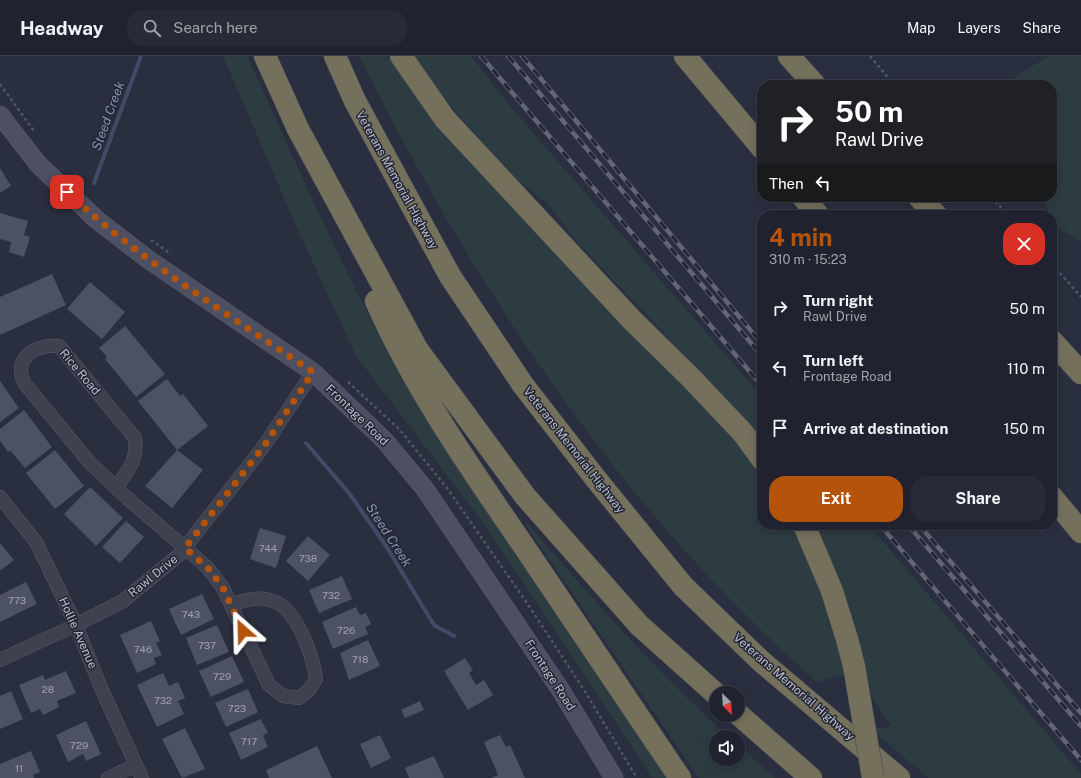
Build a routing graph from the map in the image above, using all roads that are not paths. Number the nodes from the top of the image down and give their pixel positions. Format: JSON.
{"nodes":[{"id":1,"x":265,"y":56,"type":"edge"},
{"id":2,"x":334,"y":56,"type":"edge"},
{"id":3,"x":401,"y":56,"type":"edge"},
{"id":4,"x":685,"y":56,"type":"edge"},
{"id":5,"x":789,"y":56,"type":"edge"},
{"id":6,"x":811,"y":80,"type":"edge"},
{"id":7,"x":0,"y":115,"type":"edge"},
{"id":8,"x":298,"y":129,"type":"junction"},
{"id":9,"x":757,"y":142,"type":"edge"},
{"id":10,"x":807,"y":202,"type":"edge"},
{"id":11,"x":924,"y":202,"type":"edge"},
{"id":12,"x":814,"y":210,"type":"edge"},
{"id":13,"x":931,"y":210,"type":"edge"},
{"id":14,"x":1057,"y":347,"type":"edge"},
{"id":15,"x":313,"y":372,"type":"junction"},
{"id":16,"x":1081,"y":373,"type":"edge"},
{"id":17,"x":757,"y":453,"type":"edge"},
{"id":18,"x":116,"y":488,"type":"junction"},
{"id":19,"x":0,"y":496,"type":"edge"},
{"id":20,"x":1057,"y":503,"type":"edge"},
{"id":21,"x":806,"y":530,"type":"edge"},
{"id":22,"x":1081,"y":532,"type":"edge"},
{"id":23,"x":185,"y":548,"type":"junction"},
{"id":24,"x":231,"y":604,"type":"junction"},
{"id":25,"x":76,"y":625,"type":"junction"},
{"id":26,"x":0,"y":660,"type":"edge"},
{"id":27,"x":709,"y":688,"type":"edge"},
{"id":28,"x":745,"y":720,"type":"edge"},
{"id":29,"x":136,"y":765,"type":"junction"},
{"id":30,"x":108,"y":778,"type":"edge"},
{"id":31,"x":142,"y":778,"type":"edge"},
{"id":32,"x":614,"y":778,"type":"edge"},
{"id":33,"x":680,"y":778,"type":"edge"},
{"id":34,"x":811,"y":778,"type":"edge"},
{"id":35,"x":873,"y":778,"type":"edge"},
{"id":36,"x":899,"y":778,"type":"edge"}],
"edges":[{"from":1,"to":8,"type":"highway"},
{"from":2,"to":36,"type":"highway","name":"Veterans Memorial Highway"},
{"from":3,"to":17,"type":"highway"},
{"from":4,"to":9,"type":"highway"},
{"from":5,"to":6,"type":"highway"},
{"from":7,"to":15,"type":"street","name":"Frontage Road"},
{"from":8,"to":27,"type":"highway"},
{"from":8,"to":33,"type":"highway"},
{"from":10,"to":12,"type":"highway"},
{"from":11,"to":13,"type":"highway"},
{"from":14,"to":16,"type":"highway"},
{"from":15,"to":23,"type":"street","name":"Rawl Drive"},
{"from":15,"to":32,"type":"street","name":"Frontage Road"},
{"from":18,"to":18,"type":"street","name":"Rice Road"},
{"from":18,"to":23,"type":"street","name":"Rice Road"},
{"from":19,"to":25,"type":"street","name":"Hollie Avenue"},
{"from":20,"to":22,"type":"highway"},
{"from":21,"to":35,"type":"highway","bridge":true},
{"from":23,"to":24,"type":"street","name":"Rice Road"},
{"from":23,"to":25,"type":"street","name":"Rawl Drive"},
{"from":24,"to":24,"type":"street","name":"Rice Road"},
{"from":25,"to":26,"type":"street","name":"Rawl Drive"},
{"from":25,"to":29,"type":"street","name":"Hollie Avenue"},
{"from":28,"to":34,"type":"highway"},
{"from":29,"to":30,"type":"street"},
{"from":29,"to":31,"type":"street","name":"Hollie Avenue"}]}
